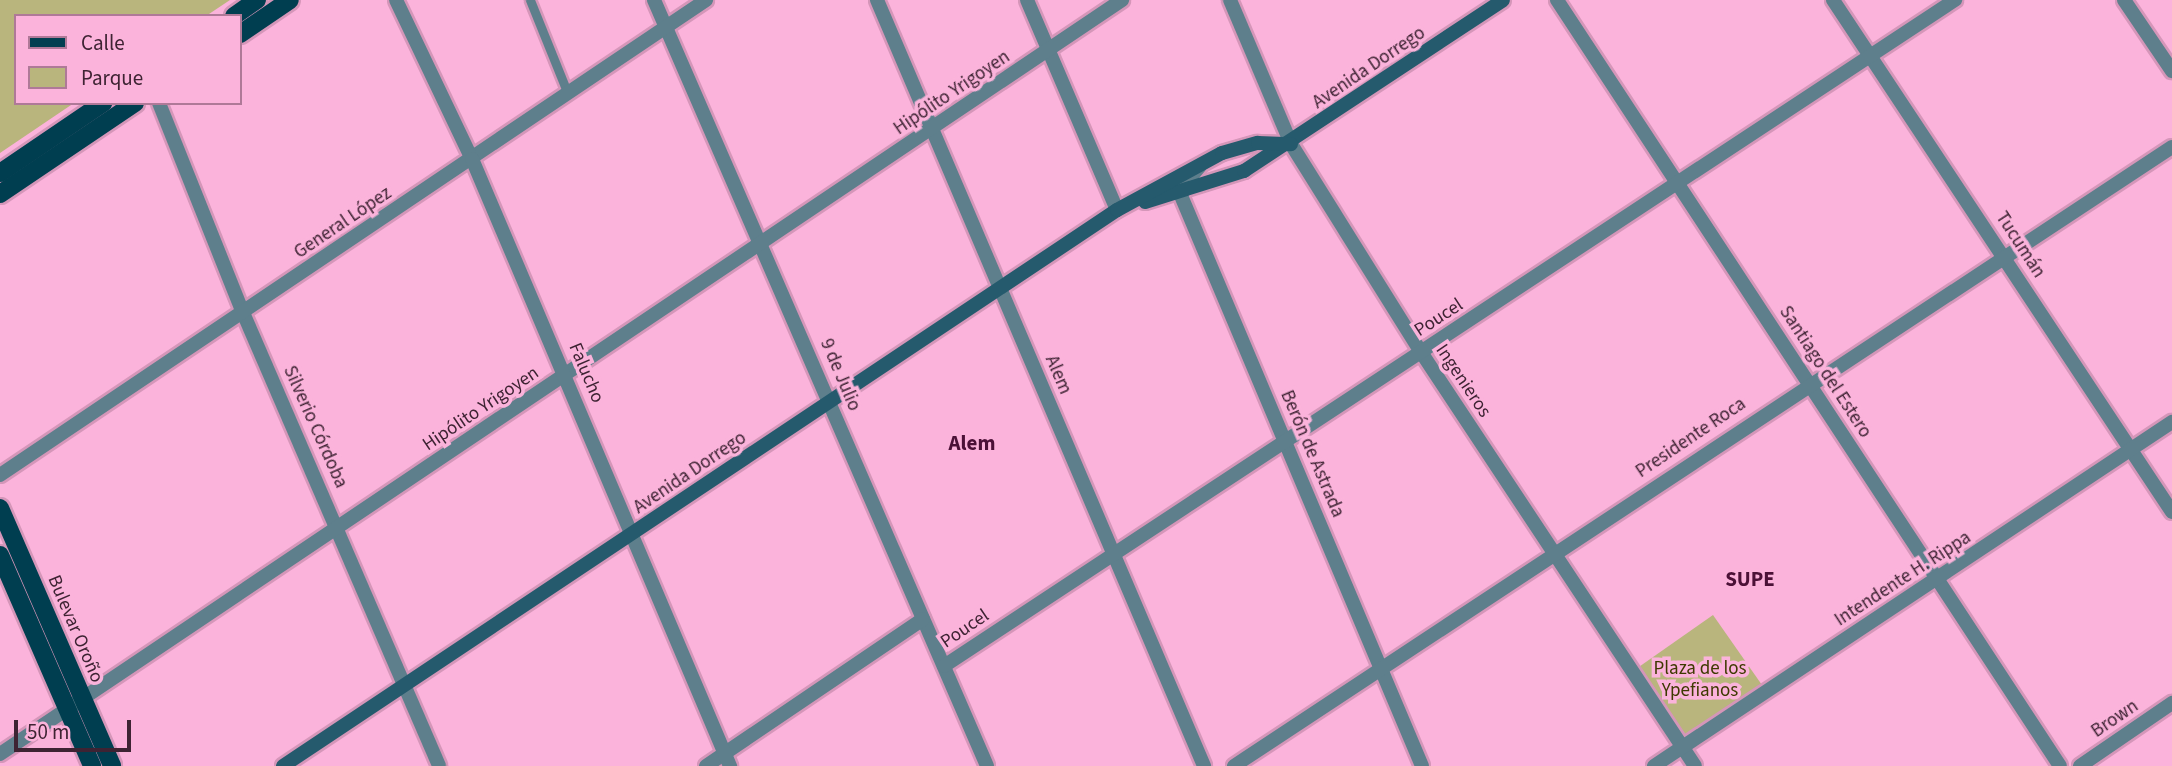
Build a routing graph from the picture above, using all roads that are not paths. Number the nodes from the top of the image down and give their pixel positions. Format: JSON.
{"nodes":[{"id":1,"x":257,"y":0,"type":"edge"},
{"id":2,"x":290,"y":0,"type":"edge"},
{"id":3,"x":396,"y":0,"type":"edge"},
{"id":4,"x":530,"y":0,"type":"edge"},
{"id":5,"x":654,"y":0,"type":"edge"},
{"id":6,"x":706,"y":0,"type":"edge"},
{"id":7,"x":877,"y":0,"type":"edge"},
{"id":8,"x":1027,"y":0,"type":"edge"},
{"id":9,"x":1122,"y":0,"type":"edge"},
{"id":10,"x":1230,"y":0,"type":"edge"},
{"id":11,"x":1503,"y":0,"type":"edge"},
{"id":12,"x":1557,"y":0,"type":"edge"},
{"id":13,"x":1833,"y":0,"type":"edge"},
{"id":14,"x":1955,"y":0,"type":"edge"},
{"id":15,"x":2124,"y":0,"type":"edge"},
{"id":16,"x":237,"y":14,"type":"edge"},
{"id":17,"x":666,"y":27,"type":"junction"},
{"id":18,"x":242,"y":32,"type":"edge"},
{"id":19,"x":1049,"y":51,"type":"junction"},
{"id":20,"x":1870,"y":55,"type":"junction"},
{"id":21,"x":2172,"y":71,"type":"edge"},
{"id":22,"x":568,"y":94,"type":"junction"},
{"id":23,"x":100,"y":105,"type":"edge"},
{"id":24,"x":132,"y":105,"type":"edge"},
{"id":25,"x":160,"y":105,"type":"edge"},
{"id":26,"x":934,"y":128,"type":"junction"},
{"id":27,"x":1291,"y":144,"type":"junction"},
{"id":28,"x":2172,"y":147,"type":"edge"},
{"id":29,"x":472,"y":159,"type":"junction"},
{"id":30,"x":1202,"y":163,"type":"junction"},
{"id":31,"x":0,"y":173,"type":"edge"},
{"id":32,"x":1678,"y":185,"type":"junction"},
{"id":33,"x":1179,"y":191,"type":"junction"},
{"id":34,"x":0,"y":194,"type":"edge"},
{"id":35,"x":1117,"y":210,"type":"junction"},
{"id":36,"x":762,"y":243,"type":"junction"},
{"id":37,"x":2003,"y":254,"type":"junction"},
{"id":38,"x":1000,"y":288,"type":"junction"},
{"id":39,"x":244,"y":315,"type":"junction"},
{"id":40,"x":1421,"y":352,"type":"junction"},
{"id":41,"x":566,"y":375,"type":"junction"},
{"id":42,"x":1809,"y":383,"type":"junction"},
{"id":43,"x":830,"y":402,"type":"junction"},
{"id":44,"x":2172,"y":422,"type":"edge"},
{"id":45,"x":1286,"y":439,"type":"junction"},
{"id":46,"x":2131,"y":449,"type":"junction"},
{"id":47,"x":0,"y":475,"type":"edge"},
{"id":48,"x":0,"y":508,"type":"edge"},
{"id":49,"x":2172,"y":512,"type":"edge"},
{"id":50,"x":338,"y":527,"type":"junction"},
{"id":51,"x":632,"y":534,"type":"junction"},
{"id":52,"x":1555,"y":552,"type":"junction"},
{"id":53,"x":1114,"y":553,"type":"junction"},
{"id":54,"x":0,"y":555,"type":"edge"},
{"id":55,"x":1938,"y":580,"type":"junction"},
{"id":56,"x":923,"y":619,"type":"junction"},
{"id":57,"x":944,"y":666,"type":"junction"},
{"id":58,"x":1380,"y":667,"type":"junction"},
{"id":59,"x":403,"y":684,"type":"junction"},
{"id":60,"x":82,"y":699,"type":"junction"},
{"id":61,"x":2172,"y":704,"type":"edge"},
{"id":62,"x":67,"y":709,"type":"junction"},
{"id":63,"x":1682,"y":747,"type":"junction"},
{"id":64,"x":0,"y":754,"type":"edge"},
{"id":65,"x":728,"y":760,"type":"edge"},
{"id":66,"x":92,"y":766,"type":"edge"},
{"id":67,"x":112,"y":766,"type":"edge"},
{"id":68,"x":283,"y":766,"type":"edge"},
{"id":69,"x":439,"y":766,"type":"edge"},
{"id":70,"x":706,"y":766,"type":"edge"},
{"id":71,"x":987,"y":766,"type":"edge"},
{"id":72,"x":1204,"y":766,"type":"edge"},
{"id":73,"x":1234,"y":766,"type":"edge"},
{"id":74,"x":1422,"y":766,"type":"edge"},
{"id":75,"x":1654,"y":766,"type":"edge"},
{"id":76,"x":1695,"y":766,"type":"edge"},
{"id":77,"x":2060,"y":766,"type":"edge"},
{"id":78,"x":2080,"y":766,"type":"edge"}],
"edges":[{"from":1,"to":16,"type":"main road"},
{"from":2,"to":18,"type":"main road"},
{"from":3,"to":29,"type":"street","name":"Falucho"},
{"from":4,"to":22,"type":"lane"},
{"from":5,"to":17,"type":"street","name":"9 de Julio"},
{"from":6,"to":17,"type":"street","name":"General López"},
{"from":7,"to":26,"type":"street","name":"Alem"},
{"from":8,"to":19,"type":"street"},
{"from":9,"to":19,"type":"street","name":"Hipólito Yrigoyen"},
{"from":10,"to":27,"type":"street","name":"Ingenieros"},
{"from":11,"to":27,"type":"main road","name":"Avenida Dorrego"},
{"from":12,"to":32,"type":"street","name":"Santiago del Estero"},
{"from":13,"to":20,"type":"street","name":"Tucumán"},
{"from":14,"to":20,"type":"street","name":"Poucel"},
{"from":15,"to":21,"type":"street"},
{"from":17,"to":22,"type":"street","name":"General López"},
{"from":17,"to":36,"type":"street","name":"9 de Julio"},
{"from":19,"to":26,"type":"street","name":"Hipólito Yrigoyen"},
{"from":19,"to":35,"type":"street"},
{"from":20,"to":32,"type":"street","name":"Poucel"},
{"from":20,"to":37,"type":"street","name":"Tucumán"},
{"from":22,"to":29,"type":"street","name":"General López"},
{"from":23,"to":31,"type":"main road"},
{"from":24,"to":34,"type":"main road"},
{"from":25,"to":39,"type":"street","name":"Silverio Córdoba"},
{"from":26,"to":36,"type":"street","name":"Hipólito Yrigoyen"},
{"from":26,"to":38,"type":"street","name":"Alem"},
{"from":27,"to":30,"type":"main road","name":"Avenida Dorrego"},
{"from":27,"to":33,"type":"main road","name":"Avenida Dorrego"},
{"from":27,"to":40,"type":"street","name":"Ingenieros"},
{"from":28,"to":37,"type":"street","name":"Presidente Roca"},
{"from":29,"to":39,"type":"street","name":"General López"},
{"from":29,"to":41,"type":"street","name":"Falucho"},
{"from":30,"to":33,"type":"street"},
{"from":30,"to":35,"type":"main road","name":"Avenida Dorrego"},
{"from":32,"to":40,"type":"street","name":"Poucel"},
{"from":32,"to":42,"type":"street","name":"Santiago del Estero"},
{"from":33,"to":35,"type":"main road","name":"Avenida Dorrego"},
{"from":33,"to":45,"type":"street","name":"Berón de Astrada"},
{"from":35,"to":38,"type":"main road","name":"Avenida Dorrego"},
{"from":36,"to":41,"type":"street","name":"Hipólito Yrigoyen"},
{"from":36,"to":43,"type":"street","name":"9 de Julio"},
{"from":37,"to":42,"type":"street","name":"Presidente Roca"},
{"from":37,"to":46,"type":"street","name":"Tucumán"},
{"from":38,"to":43,"type":"main road","name":"Avenida Dorrego"},
{"from":38,"to":53,"type":"street","name":"Alem"},
{"from":39,"to":47,"type":"street","name":"General López"},
{"from":39,"to":50,"type":"street","name":"Silverio Córdoba"},
{"from":40,"to":45,"type":"street","name":"Poucel"},
{"from":40,"to":52,"type":"street","name":"Ingenieros"},
{"from":41,"to":50,"type":"street","name":"Hipólito Yrigoyen"},
{"from":41,"to":51,"type":"street","name":"Falucho"},
{"from":42,"to":52,"type":"street","name":"Presidente Roca"},
{"from":42,"to":55,"type":"street","name":"Santiago del Estero"},
{"from":43,"to":51,"type":"main road","name":"Avenida Dorrego"},
{"from":43,"to":56,"type":"street","name":"9 de Julio"},
{"from":44,"to":46,"type":"street","name":"Intendente H. Rippa"},
{"from":45,"to":53,"type":"street","name":"Poucel"},
{"from":45,"to":58,"type":"street","name":"Berón de Astrada"},
{"from":46,"to":49,"type":"street","name":"Tucumán"},
{"from":46,"to":55,"type":"street","name":"Intendente H. Rippa"},
{"from":48,"to":60,"type":"main road","name":"Bulevar Oroño"},
{"from":50,"to":59,"type":"street","name":"Silverio Córdoba"},
{"from":50,"to":60,"type":"street","name":"Hipólito Yrigoyen"},
{"from":51,"to":59,"type":"main road","name":"Avenida Dorrego"},
{"from":51,"to":65,"type":"street","name":"Falucho"},
{"from":52,"to":58,"type":"street","name":"Presidente Roca"},
{"from":52,"to":63,"type":"street","name":"Ingenieros"},
{"from":53,"to":57,"type":"street","name":"Poucel"},
{"from":53,"to":72,"type":"street","name":"Alem"},
{"from":54,"to":62,"type":"main road","name":"Bulevar Oroño"},
{"from":55,"to":63,"type":"street","name":"Intendente H. Rippa"},
{"from":55,"to":77,"type":"street","name":"Santiago del Estero"},
{"from":56,"to":57,"type":"street","name":"9 de Julio"},
{"from":56,"to":65,"type":"street","name":"Poucel"},
{"from":57,"to":71,"type":"street","name":"9 de Julio"},
{"from":58,"to":73,"type":"street","name":"Presidente Roca"},
{"from":58,"to":74,"type":"street","name":"Berón de Astrada"},
{"from":59,"to":68,"type":"main road","name":"Avenida Dorrego"},
{"from":59,"to":69,"type":"street","name":"Silverio Córdoba"},
{"from":60,"to":62,"type":"street","name":"Hipólito Yrigoyen"},
{"from":60,"to":67,"type":"main road","name":"Bulevar Oroño"},
{"from":61,"to":78,"type":"street","name":"Brown"},
{"from":62,"to":64,"type":"street","name":"Hipólito Yrigoyen"},
{"from":62,"to":66,"type":"main road","name":"Bulevar Oroño"},
{"from":63,"to":75,"type":"street","name":"Intendente H. Rippa"},
{"from":63,"to":76,"type":"street","name":"Ingenieros"},
{"from":65,"to":70,"type":"street","name":"Poucel"}]}
